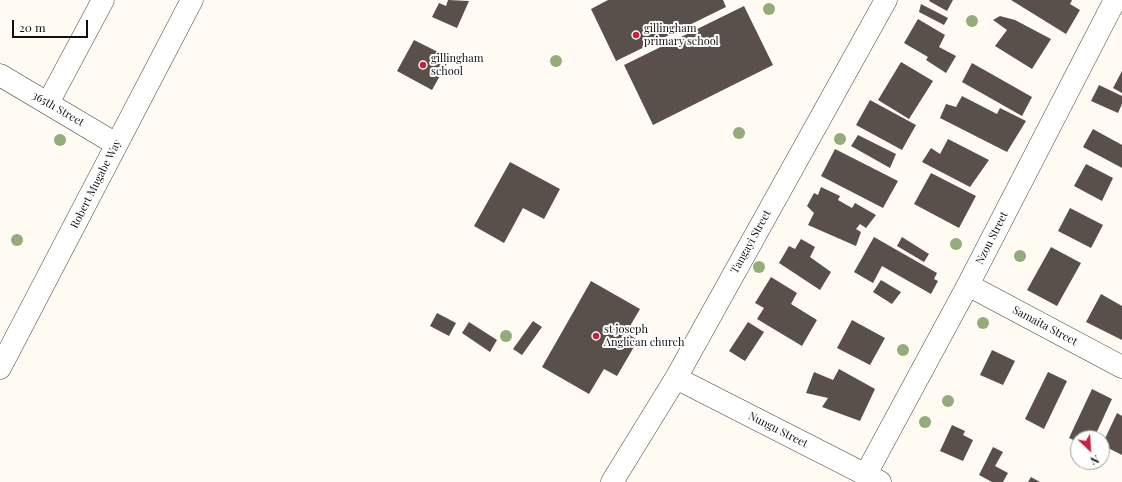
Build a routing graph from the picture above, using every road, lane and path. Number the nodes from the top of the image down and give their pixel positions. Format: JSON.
{"nodes":[{"id":1,"x":103,"y":0,"type":"edge"},
{"id":2,"x":192,"y":0,"type":"edge"},
{"id":3,"x":886,"y":0,"type":"edge"},
{"id":4,"x":1115,"y":0,"type":"edge"},
{"id":5,"x":0,"y":75,"type":"edge"},
{"id":6,"x":48,"y":103,"type":"junction"},
{"id":7,"x":116,"y":144,"type":"junction"},
{"id":8,"x":968,"y":285,"type":"junction"},
{"id":9,"x":1122,"y":367,"type":"edge"},
{"id":10,"x":0,"y":368,"type":"edge"},
{"id":11,"x":676,"y":378,"type":"junction"},
{"id":12,"x":873,"y":478,"type":"edge"},
{"id":13,"x":612,"y":482,"type":"edge"}],
"edges":[{"from":1,"to":6,"type":"street"},
{"from":2,"to":7,"type":"street","name":"Robert Mugabe Way"},
{"from":3,"to":11,"type":"street","name":"Tangayi Street"},
{"from":4,"to":8,"type":"street","name":"Nzou Street"},
{"from":5,"to":6,"type":"street","name":"365th Street"},
{"from":6,"to":7,"type":"street","name":"365th Street"},
{"from":7,"to":10,"type":"street","name":"Robert Mugabe Way"},
{"from":8,"to":9,"type":"street","name":"Samaita Street"},
{"from":8,"to":12,"type":"street","name":"Nzou Street"},
{"from":11,"to":12,"type":"street","name":"Nungu Street"},
{"from":11,"to":13,"type":"street","name":"Tangayi Street"}]}
